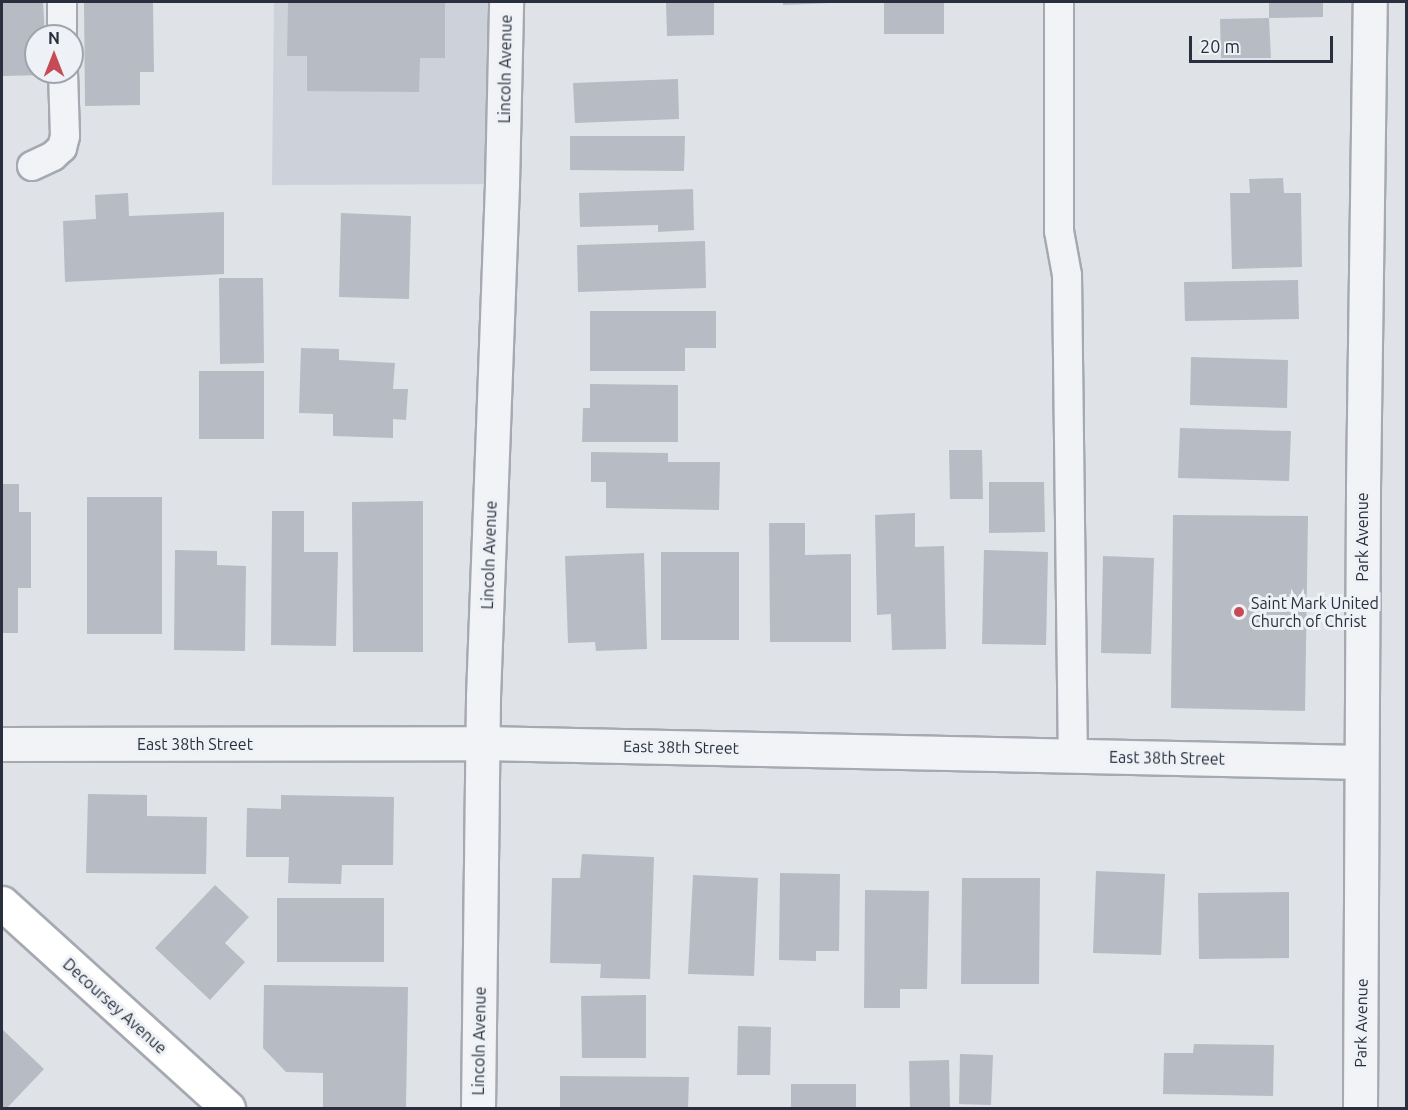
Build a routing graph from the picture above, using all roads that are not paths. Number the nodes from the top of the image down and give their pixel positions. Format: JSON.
{"nodes":[{"id":1,"x":62,"y":2,"type":"edge"},
{"id":2,"x":506,"y":2,"type":"edge"},
{"id":3,"x":1059,"y":2,"type":"edge"},
{"id":4,"x":1370,"y":2,"type":"edge"},
{"id":5,"x":62,"y":24,"type":"edge"},
{"id":6,"x":63,"y":84,"type":"edge"},
{"id":7,"x":32,"y":166,"type":"dead end"},
{"id":8,"x":483,"y":743,"type":"junction"},
{"id":9,"x":2,"y":744,"type":"edge"},
{"id":10,"x":1073,"y":755,"type":"junction"},
{"id":11,"x":1361,"y":762,"type":"junction"},
{"id":12,"x":2,"y":903,"type":"edge"},
{"id":13,"x":228,"y":1108,"type":"edge"},
{"id":14,"x":478,"y":1108,"type":"edge"},
{"id":15,"x":1360,"y":1108,"type":"edge"}],
"edges":[{"from":1,"to":5,"type":"lane"},
{"from":2,"to":8,"type":"street","name":"Lincoln Avenue"},
{"from":3,"to":10,"type":"lane"},
{"from":4,"to":11,"type":"street","name":"Park Avenue"},
{"from":6,"to":7,"type":"lane"},
{"from":8,"to":9,"type":"street","name":"East 38th Street"},
{"from":8,"to":10,"type":"street","name":"East 38th Street"},
{"from":8,"to":14,"type":"street","name":"Lincoln Avenue"},
{"from":10,"to":11,"type":"street","name":"East 38th Street"},
{"from":11,"to":15,"type":"street","name":"Park Avenue"},
{"from":12,"to":13,"type":"main road","name":"Decoursey Avenue"}]}
